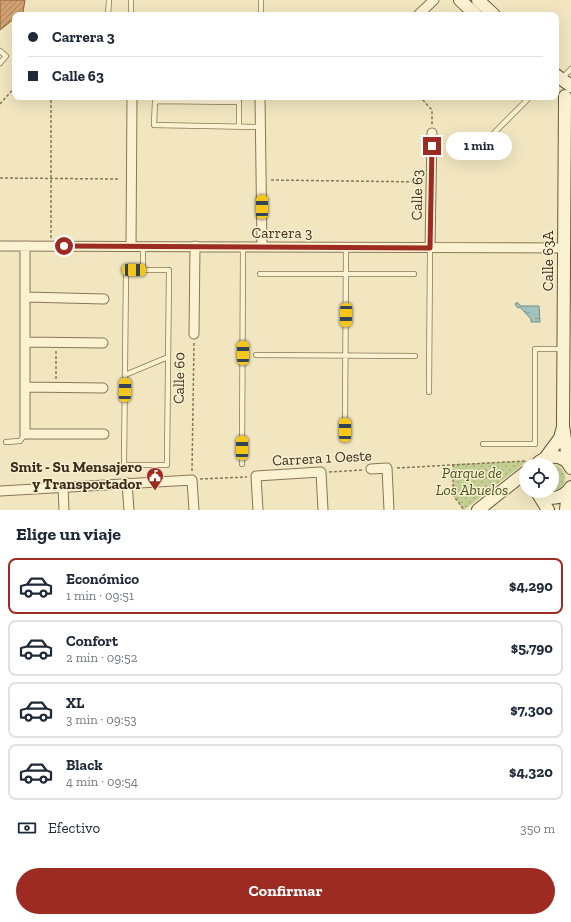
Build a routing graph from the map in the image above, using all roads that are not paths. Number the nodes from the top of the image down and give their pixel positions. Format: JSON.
{"nodes":[{"id":1,"x":109,"y":0,"type":"edge"},
{"id":2,"x":131,"y":0,"type":"edge"},
{"id":3,"x":261,"y":0,"type":"edge"},
{"id":4,"x":434,"y":0,"type":"edge"},
{"id":5,"x":460,"y":0,"type":"edge"},
{"id":6,"x":478,"y":0,"type":"edge"},
{"id":7,"x":108,"y":12,"type":"edge"},
{"id":8,"x":131,"y":12,"type":"edge"},
{"id":9,"x":261,"y":12,"type":"edge"},
{"id":10,"x":421,"y":12,"type":"edge"},
{"id":11,"x":473,"y":12,"type":"edge"},
{"id":12,"x":491,"y":12,"type":"edge"},
{"id":13,"x":0,"y":51,"type":"edge"},
{"id":14,"x":0,"y":63,"type":"edge"},
{"id":15,"x":571,"y":69,"type":"edge"},
{"id":16,"x":563,"y":87,"type":"edge"},
{"id":17,"x":132,"y":100,"type":"edge"},
{"id":18,"x":260,"y":100,"type":"edge"},
{"id":19,"x":527,"y":100,"type":"edge"},
{"id":20,"x":239,"y":126,"type":"junction"},
{"id":21,"x":261,"y":127,"type":"junction"},
{"id":22,"x":432,"y":133,"type":"road end"},
{"id":23,"x":494,"y":133,"type":"dead end"},
{"id":24,"x":0,"y":246,"type":"edge"},
{"id":25,"x":25,"y":246,"type":"junction"},
{"id":26,"x":131,"y":246,"type":"junction"},
{"id":27,"x":142,"y":246,"type":"junction"},
{"id":28,"x":195,"y":246,"type":"junction"},
{"id":29,"x":243,"y":246,"type":"junction"},
{"id":30,"x":262,"y":246,"type":"junction"},
{"id":31,"x":346,"y":247,"type":"junction"},
{"id":32,"x":430,"y":248,"type":"junction"},
{"id":33,"x":564,"y":248,"type":"junction"},
{"id":34,"x":143,"y":270,"type":"junction"},
{"id":35,"x":260,"y":274,"type":"dead end"},
{"id":36,"x":346,"y":274,"type":"junction"},
{"id":37,"x":414,"y":274,"type":"dead end"},
{"id":38,"x":25,"y":297,"type":"junction"},
{"id":39,"x":104,"y":298,"type":"dead end"},
{"id":40,"x":194,"y":334,"type":"road end"},
{"id":41,"x":25,"y":342,"type":"junction"},
{"id":42,"x":103,"y":343,"type":"dead end"},
{"id":43,"x":565,"y":347,"type":"junction"},
{"id":44,"x":256,"y":355,"type":"dead end"},
{"id":45,"x":345,"y":356,"type":"junction"},
{"id":46,"x":416,"y":356,"type":"dead end"},
{"id":47,"x":168,"y":357,"type":"junction"},
{"id":48,"x":125,"y":375,"type":"junction"},
{"id":49,"x":25,"y":387,"type":"junction"},
{"id":50,"x":103,"y":388,"type":"dead end"},
{"id":51,"x":429,"y":392,"type":"dead end"},
{"id":52,"x":563,"y":426,"type":"junction"},
{"id":53,"x":345,"y":430,"type":"dead end"},
{"id":54,"x":25,"y":434,"type":"junction"},
{"id":55,"x":104,"y":434,"type":"dead end"},
{"id":56,"x":6,"y":442,"type":"dead end"},
{"id":57,"x":483,"y":444,"type":"dead end"},
{"id":58,"x":540,"y":458,"type":"edge"},
{"id":59,"x":559,"y":458,"type":"edge"},
{"id":60,"x":242,"y":464,"type":"dead end"},
{"id":61,"x":570,"y":466,"type":"edge"},
{"id":62,"x":371,"y":469,"type":"road end"},
{"id":63,"x":127,"y":483,"type":"junction"},
{"id":64,"x":519,"y":483,"type":"edge"},
{"id":65,"x":63,"y":487,"type":"junction"},
{"id":66,"x":570,"y":489,"type":"edge"},
{"id":67,"x":0,"y":491,"type":"edge"},
{"id":68,"x":559,"y":497,"type":"edge"},
{"id":69,"x":541,"y":498,"type":"edge"},
{"id":70,"x":64,"y":510,"type":"edge"},
{"id":71,"x":129,"y":510,"type":"edge"},
{"id":72,"x":194,"y":510,"type":"edge"},
{"id":73,"x":258,"y":510,"type":"edge"},
{"id":74,"x":323,"y":510,"type":"edge"},
{"id":75,"x":389,"y":510,"type":"edge"},
{"id":76,"x":478,"y":510,"type":"edge"},
{"id":77,"x":548,"y":510,"type":"edge"},
{"id":78,"x":566,"y":510,"type":"edge"}],
"edges":[{"from":1,"to":7,"type":"lane"},
{"from":2,"to":8,"type":"lane"},
{"from":3,"to":9,"type":"lane"},
{"from":4,"to":10,"type":"street"},
{"from":5,"to":11,"type":"street"},
{"from":6,"to":12,"type":"street"},
{"from":13,"to":14,"type":"lane"},
{"from":15,"to":16,"type":"lane"},
{"from":16,"to":33,"type":"street","name":"Calle 63A"},
{"from":17,"to":26,"type":"street"},
{"from":18,"to":21,"type":"street"},
{"from":19,"to":23,"type":"lane"},
{"from":20,"to":20,"type":"lane"},
{"from":20,"to":21,"type":"lane"},
{"from":21,"to":30,"type":"street"},
{"from":22,"to":32,"type":"street","name":"Calle 63"},
{"from":24,"to":25,"type":"street","name":"Carrera 3"},
{"from":25,"to":26,"type":"street","name":"Carrera 3"},
{"from":25,"to":38,"type":"street"},
{"from":26,"to":27,"type":"street","name":"Carrera 3"},
{"from":27,"to":28,"type":"street","name":"Carrera 3"},
{"from":27,"to":34,"type":"lane"},
{"from":28,"to":29,"type":"street","name":"Carrera 3"},
{"from":28,"to":40,"type":"street","name":"Calle 60"},
{"from":29,"to":30,"type":"street","name":"Carrera 3"},
{"from":29,"to":60,"type":"lane"},
{"from":30,"to":31,"type":"street","name":"Carrera 3"},
{"from":31,"to":32,"type":"street","name":"Carrera 3"},
{"from":31,"to":36,"type":"lane"},
{"from":32,"to":33,"type":"street","name":"Carrera 3"},
{"from":32,"to":51,"type":"lane"},
{"from":33,"to":43,"type":"street","name":"Calle 63A"},
{"from":34,"to":47,"type":"lane"},
{"from":34,"to":48,"type":"lane"},
{"from":35,"to":36,"type":"lane"},
{"from":36,"to":37,"type":"lane"},
{"from":36,"to":45,"type":"lane"},
{"from":38,"to":39,"type":"street"},
{"from":38,"to":41,"type":"street"},
{"from":41,"to":42,"type":"street"},
{"from":41,"to":49,"type":"street"},
{"from":43,"to":52,"type":"street","name":"Calle 63A"},
{"from":43,"to":57,"type":"lane"},
{"from":44,"to":45,"type":"lane"},
{"from":45,"to":46,"type":"lane"},
{"from":45,"to":53,"type":"lane"},
{"from":47,"to":48,"type":"lane"},
{"from":47,"to":48,"type":"lane"},
{"from":49,"to":50,"type":"street"},
{"from":49,"to":54,"type":"street"},
{"from":52,"to":58,"type":"street","name":"Calle 63A"},
{"from":52,"to":61,"type":"street","name":"Calle 63A"},
{"from":54,"to":55,"type":"street"},
{"from":54,"to":56,"type":"lane"},
{"from":59,"to":61,"type":"street"},
{"from":62,"to":75,"type":"street","name":"Carrera 1 Oeste"},
{"from":63,"to":65,"type":"street"},
{"from":63,"to":71,"type":"street"},
{"from":63,"to":72,"type":"street"},
{"from":64,"to":76,"type":"street","name":"Calle 63A"},
{"from":65,"to":67,"type":"street"},
{"from":65,"to":70,"type":"street"},
{"from":66,"to":68,"type":"street"},
{"from":66,"to":78,"type":"street"},
{"from":69,"to":77,"type":"street"},
{"from":73,"to":74,"type":"street","name":"Carrera 1 Oeste"}]}
